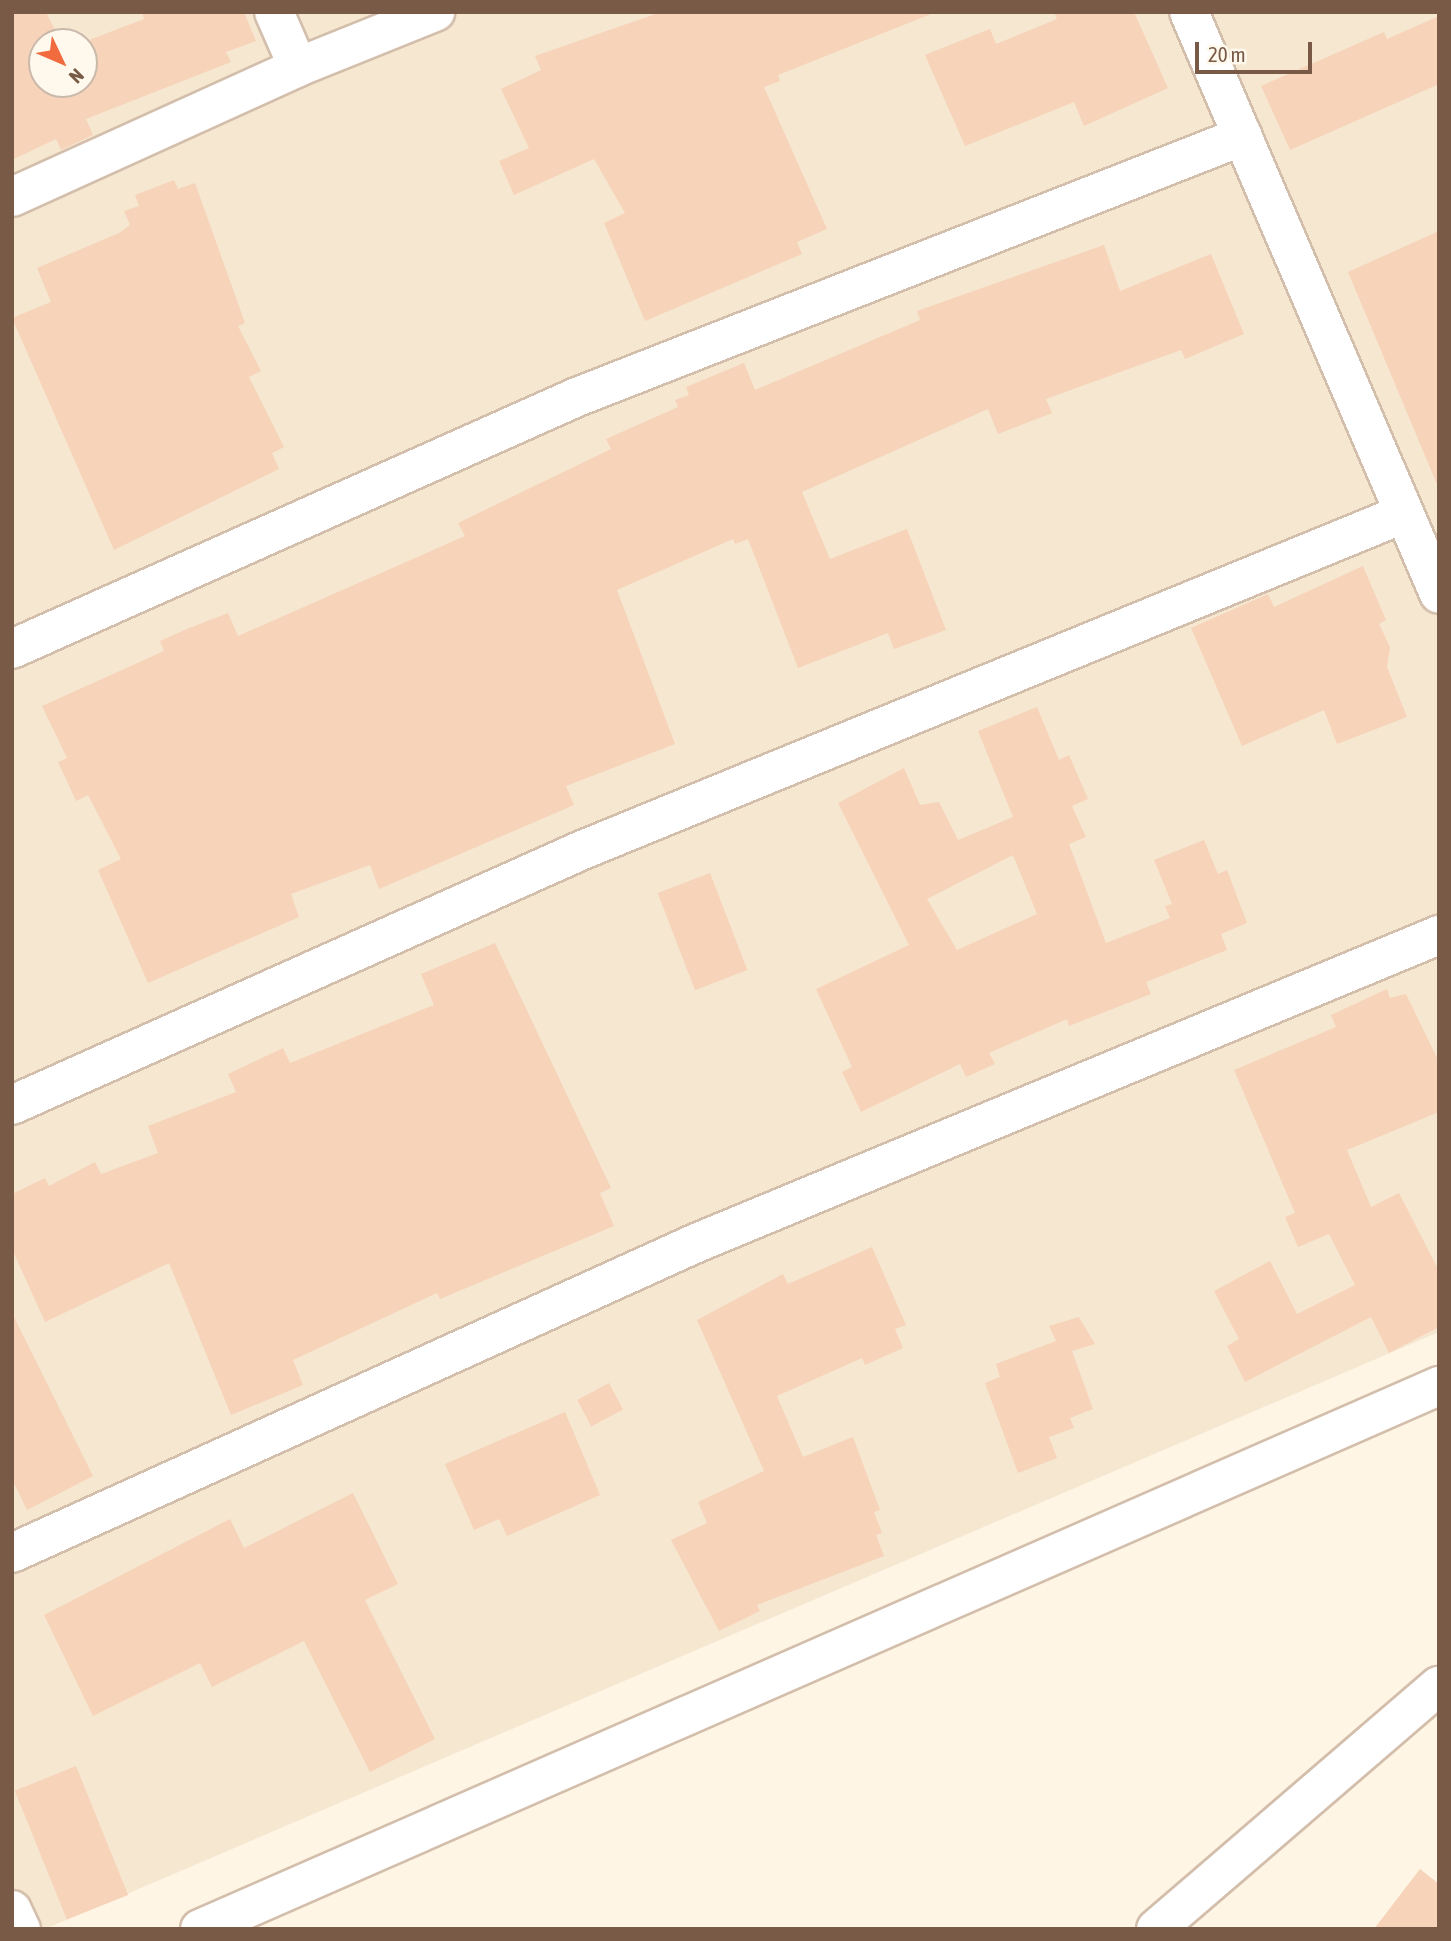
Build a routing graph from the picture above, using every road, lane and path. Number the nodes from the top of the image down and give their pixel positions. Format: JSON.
{"nodes":[{"id":1,"x":274,"y":12,"type":"edge"},
{"id":2,"x":435,"y":12,"type":"edge"},
{"id":3,"x":1189,"y":12,"type":"edge"},
{"id":4,"x":298,"y":66,"type":"junction"},
{"id":5,"x":1243,"y":136,"type":"junction"},
{"id":6,"x":12,"y":197,"type":"edge"},
{"id":7,"x":1403,"y":514,"type":"junction"},
{"id":8,"x":1439,"y":594,"type":"edge"},
{"id":9,"x":12,"y":649,"type":"edge"},
{"id":10,"x":1439,"y":935,"type":"edge"},
{"id":11,"x":12,"y":1105,"type":"edge"},
{"id":12,"x":1439,"y":1386,"type":"edge"},
{"id":13,"x":12,"y":1553,"type":"edge"},
{"id":14,"x":1439,"y":1686,"type":"edge"},
{"id":15,"x":12,"y":1910,"type":"edge"},
{"id":16,"x":21,"y":1929,"type":"edge"},
{"id":17,"x":200,"y":1929,"type":"edge"},
{"id":18,"x":1156,"y":1929,"type":"edge"}],
"edges":[{"from":1,"to":4,"type":"street"},
{"from":2,"to":4,"type":"street"},
{"from":3,"to":5,"type":"street"},
{"from":4,"to":6,"type":"street"},
{"from":5,"to":7,"type":"street"},
{"from":5,"to":9,"type":"street"},
{"from":7,"to":8,"type":"street"},
{"from":7,"to":11,"type":"street"},
{"from":10,"to":13,"type":"street"},
{"from":12,"to":17,"type":"street"},
{"from":14,"to":18,"type":"street"},
{"from":15,"to":16,"type":"street"}]}
